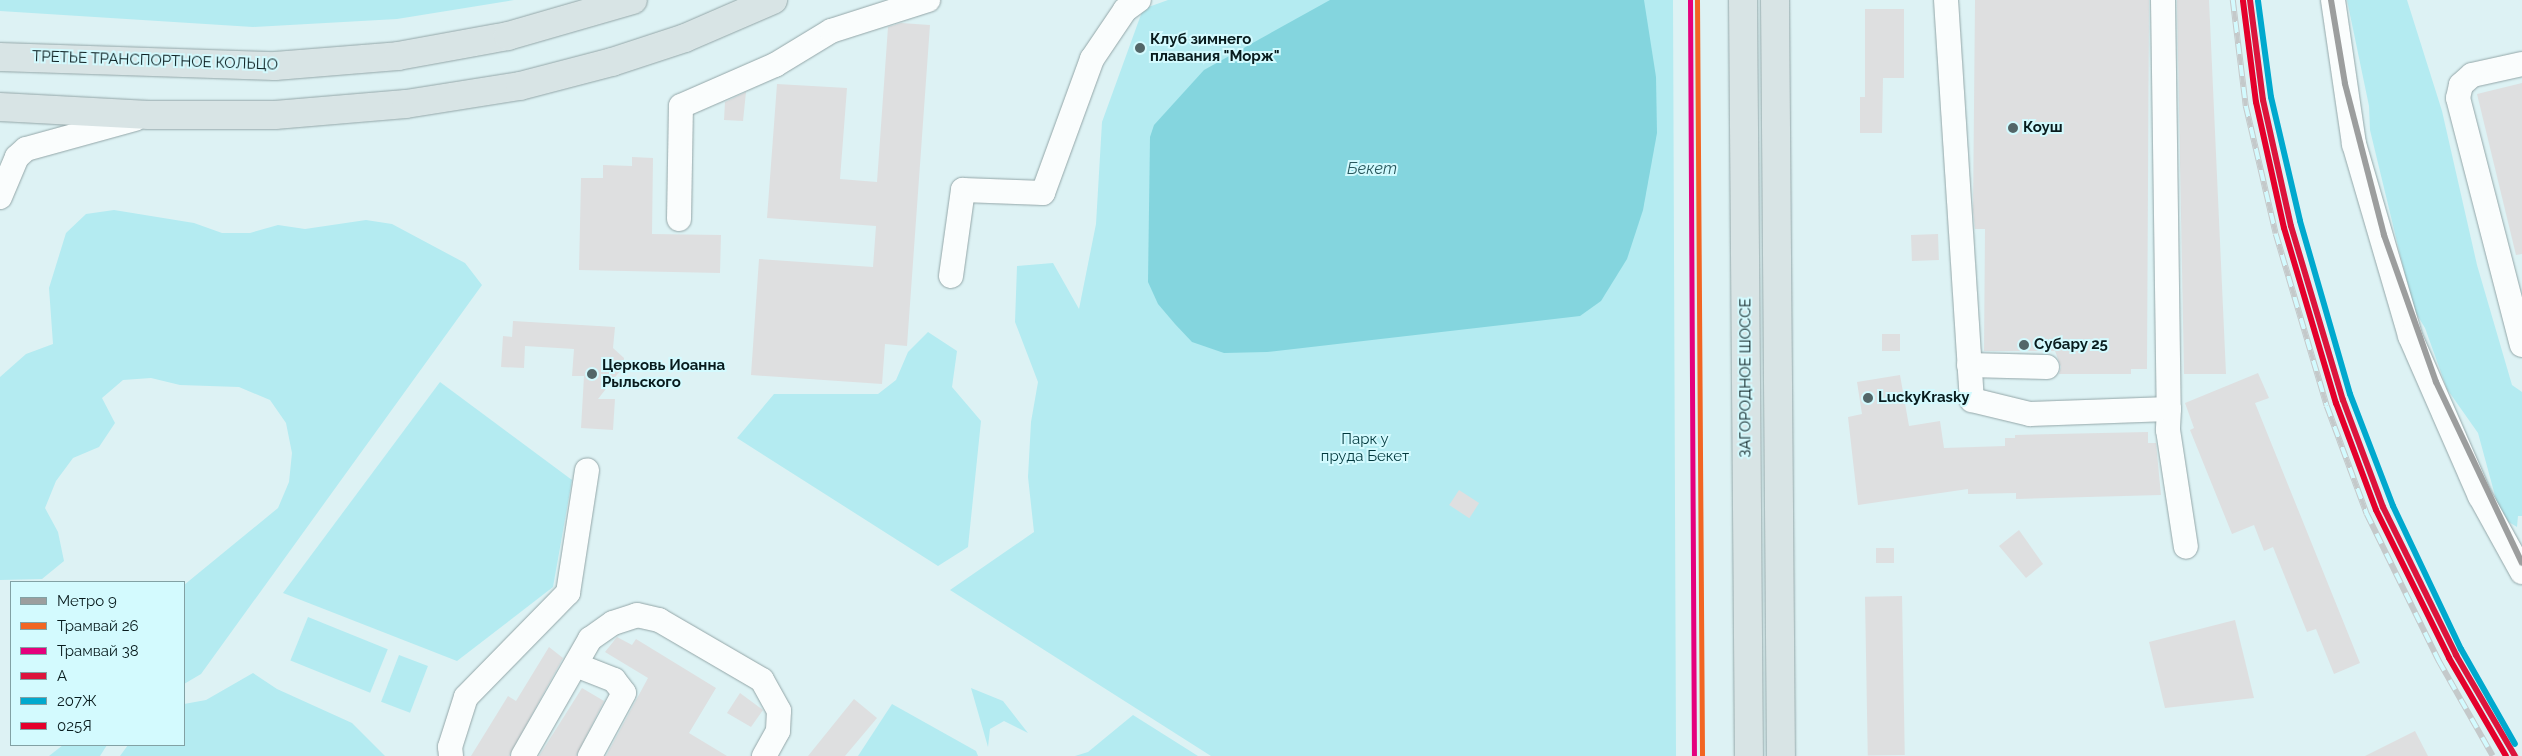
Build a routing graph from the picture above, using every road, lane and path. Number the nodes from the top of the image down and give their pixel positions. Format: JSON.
{"nodes":[{"id":1,"x":633,"y":0,"type":"edge"},
{"id":2,"x":773,"y":0,"type":"edge"},
{"id":3,"x":928,"y":0,"type":"edge"},
{"id":4,"x":1139,"y":0,"type":"edge"},
{"id":5,"x":1743,"y":0,"type":"edge"},
{"id":6,"x":1775,"y":0,"type":"edge"},
{"id":7,"x":1946,"y":0,"type":"edge"},
{"id":8,"x":2163,"y":0,"type":"edge"},
{"id":9,"x":2333,"y":0,"type":"edge"},
{"id":10,"x":0,"y":57,"type":"edge"},
{"id":11,"x":2522,"y":64,"type":"edge"},
{"id":12,"x":0,"y":107,"type":"edge"},
{"id":13,"x":149,"y":115,"type":"junction"},
{"id":14,"x":0,"y":197,"type":"edge"},
{"id":15,"x":0,"y":213,"type":"edge"},
{"id":16,"x":679,"y":219,"type":"dead end"},
{"id":17,"x":951,"y":276,"type":"dead end"},
{"id":18,"x":2522,"y":345,"type":"edge"},
{"id":19,"x":1969,"y":366,"type":"junction"},
{"id":20,"x":2047,"y":367,"type":"dead end"},
{"id":21,"x":2169,"y":409,"type":"junction"},
{"id":22,"x":587,"y":470,"type":"dead end"},
{"id":23,"x":2186,"y":548,"type":"dead end"},
{"id":24,"x":2522,"y":572,"type":"edge"},
{"id":25,"x":576,"y":664,"type":"junction"},
{"id":26,"x":451,"y":756,"type":"edge"},
{"id":27,"x":523,"y":756,"type":"edge"},
{"id":28,"x":590,"y":756,"type":"edge"},
{"id":29,"x":764,"y":756,"type":"edge"},
{"id":30,"x":1749,"y":756,"type":"edge"},
{"id":31,"x":1781,"y":756,"type":"edge"}],
"edges":[{"from":1,"to":10,"type":"main road","name":"ТРЕТЬЕ ТРАНСПОРТНОЕ КОЛЬЦО"},
{"from":2,"to":13,"type":"main road"},
{"from":3,"to":16,"type":"lane"},
{"from":4,"to":17,"type":"lane"},
{"from":5,"to":30,"type":"main road","name":"ЗАГОРОДНОЕ ШОССЕ"},
{"from":6,"to":31,"type":"main road"},
{"from":7,"to":19,"type":"lane"},
{"from":8,"to":21,"type":"lane"},
{"from":9,"to":24,"type":"lane"},
{"from":11,"to":18,"type":"lane"},
{"from":12,"to":13,"type":"main road"},
{"from":13,"to":14,"type":"lane"},
{"from":14,"to":15,"type":"lane"},
{"from":19,"to":20,"type":"lane"},
{"from":19,"to":21,"type":"lane"},
{"from":21,"to":23,"type":"lane"},
{"from":22,"to":26,"type":"lane"},
{"from":25,"to":27,"type":"lane"},
{"from":25,"to":28,"type":"lane"},
{"from":25,"to":29,"type":"lane"}]}
